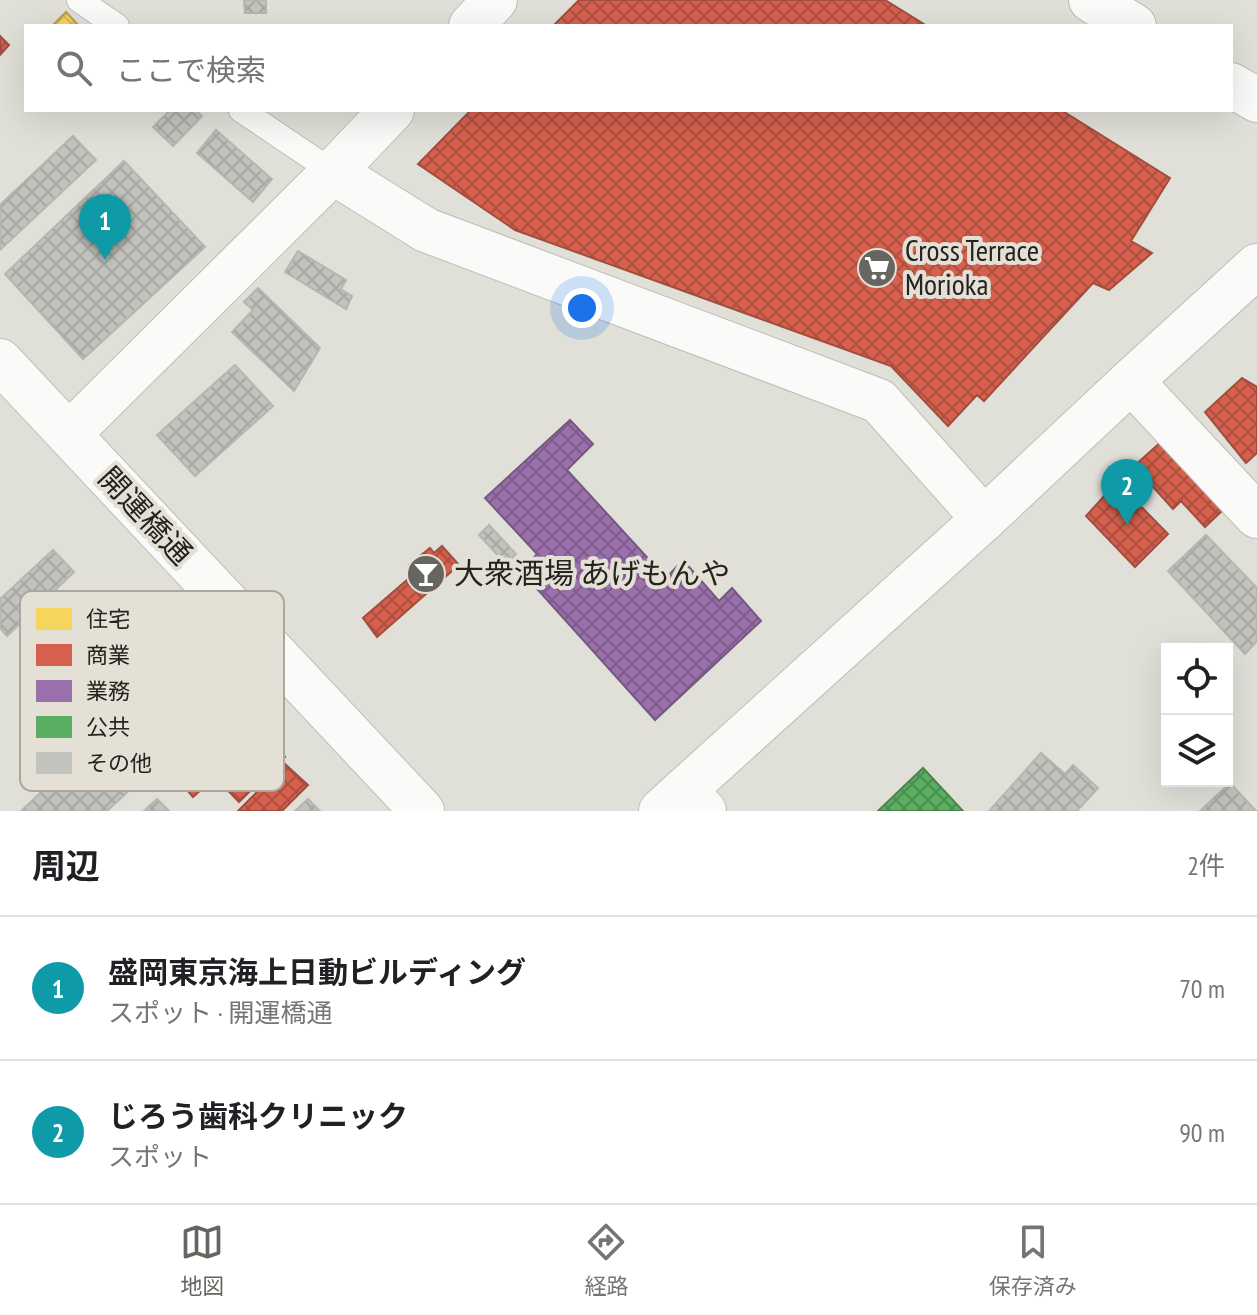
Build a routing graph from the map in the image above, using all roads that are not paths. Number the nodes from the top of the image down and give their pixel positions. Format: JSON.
{"nodes":[{"id":1,"x":79,"y":0,"type":"edge"},
{"id":2,"x":495,"y":0,"type":"edge"},
{"id":3,"x":1091,"y":0,"type":"edge"},
{"id":4,"x":114,"y":24,"type":"edge"},
{"id":5,"x":473,"y":24,"type":"edge"},
{"id":6,"x":1131,"y":24,"type":"edge"},
{"id":7,"x":1233,"y":86,"type":"edge"},
{"id":8,"x":1257,"y":100,"type":"edge"},
{"id":9,"x":244,"y":112,"type":"edge"},
{"id":10,"x":390,"y":112,"type":"edge"},
{"id":11,"x":333,"y":172,"type":"junction"},
{"id":12,"x":1257,"y":266,"type":"edge"},
{"id":13,"x":0,"y":361,"type":"edge"},
{"id":14,"x":1131,"y":381,"type":"junction"},
{"id":15,"x":69,"y":434,"type":"junction"},
{"id":16,"x":1257,"y":516,"type":"edge"},
{"id":17,"x":984,"y":519,"type":"junction"},
{"id":18,"x":216,"y":591,"type":"edge"},
{"id":19,"x":284,"y":664,"type":"edge"},
{"id":20,"x":683,"y":804,"type":"edge"},
{"id":21,"x":422,"y":811,"type":"edge"}],
"edges":[{"from":1,"to":4,"type":"lane"},
{"from":2,"to":5,"type":"street"},
{"from":3,"to":6,"type":"street"},
{"from":7,"to":8,"type":"street"},
{"from":9,"to":11,"type":"lane"},
{"from":10,"to":11,"type":"street"},
{"from":11,"to":15,"type":"street"},
{"from":11,"to":17,"type":"street"},
{"from":12,"to":14,"type":"street"},
{"from":13,"to":15,"type":"street","name":"開運橋通"},
{"from":14,"to":16,"type":"street"},
{"from":14,"to":17,"type":"street"},
{"from":15,"to":18,"type":"street","name":"開運橋通"},
{"from":17,"to":20,"type":"street"},
{"from":19,"to":21,"type":"street","name":"開運橋通"}]}
